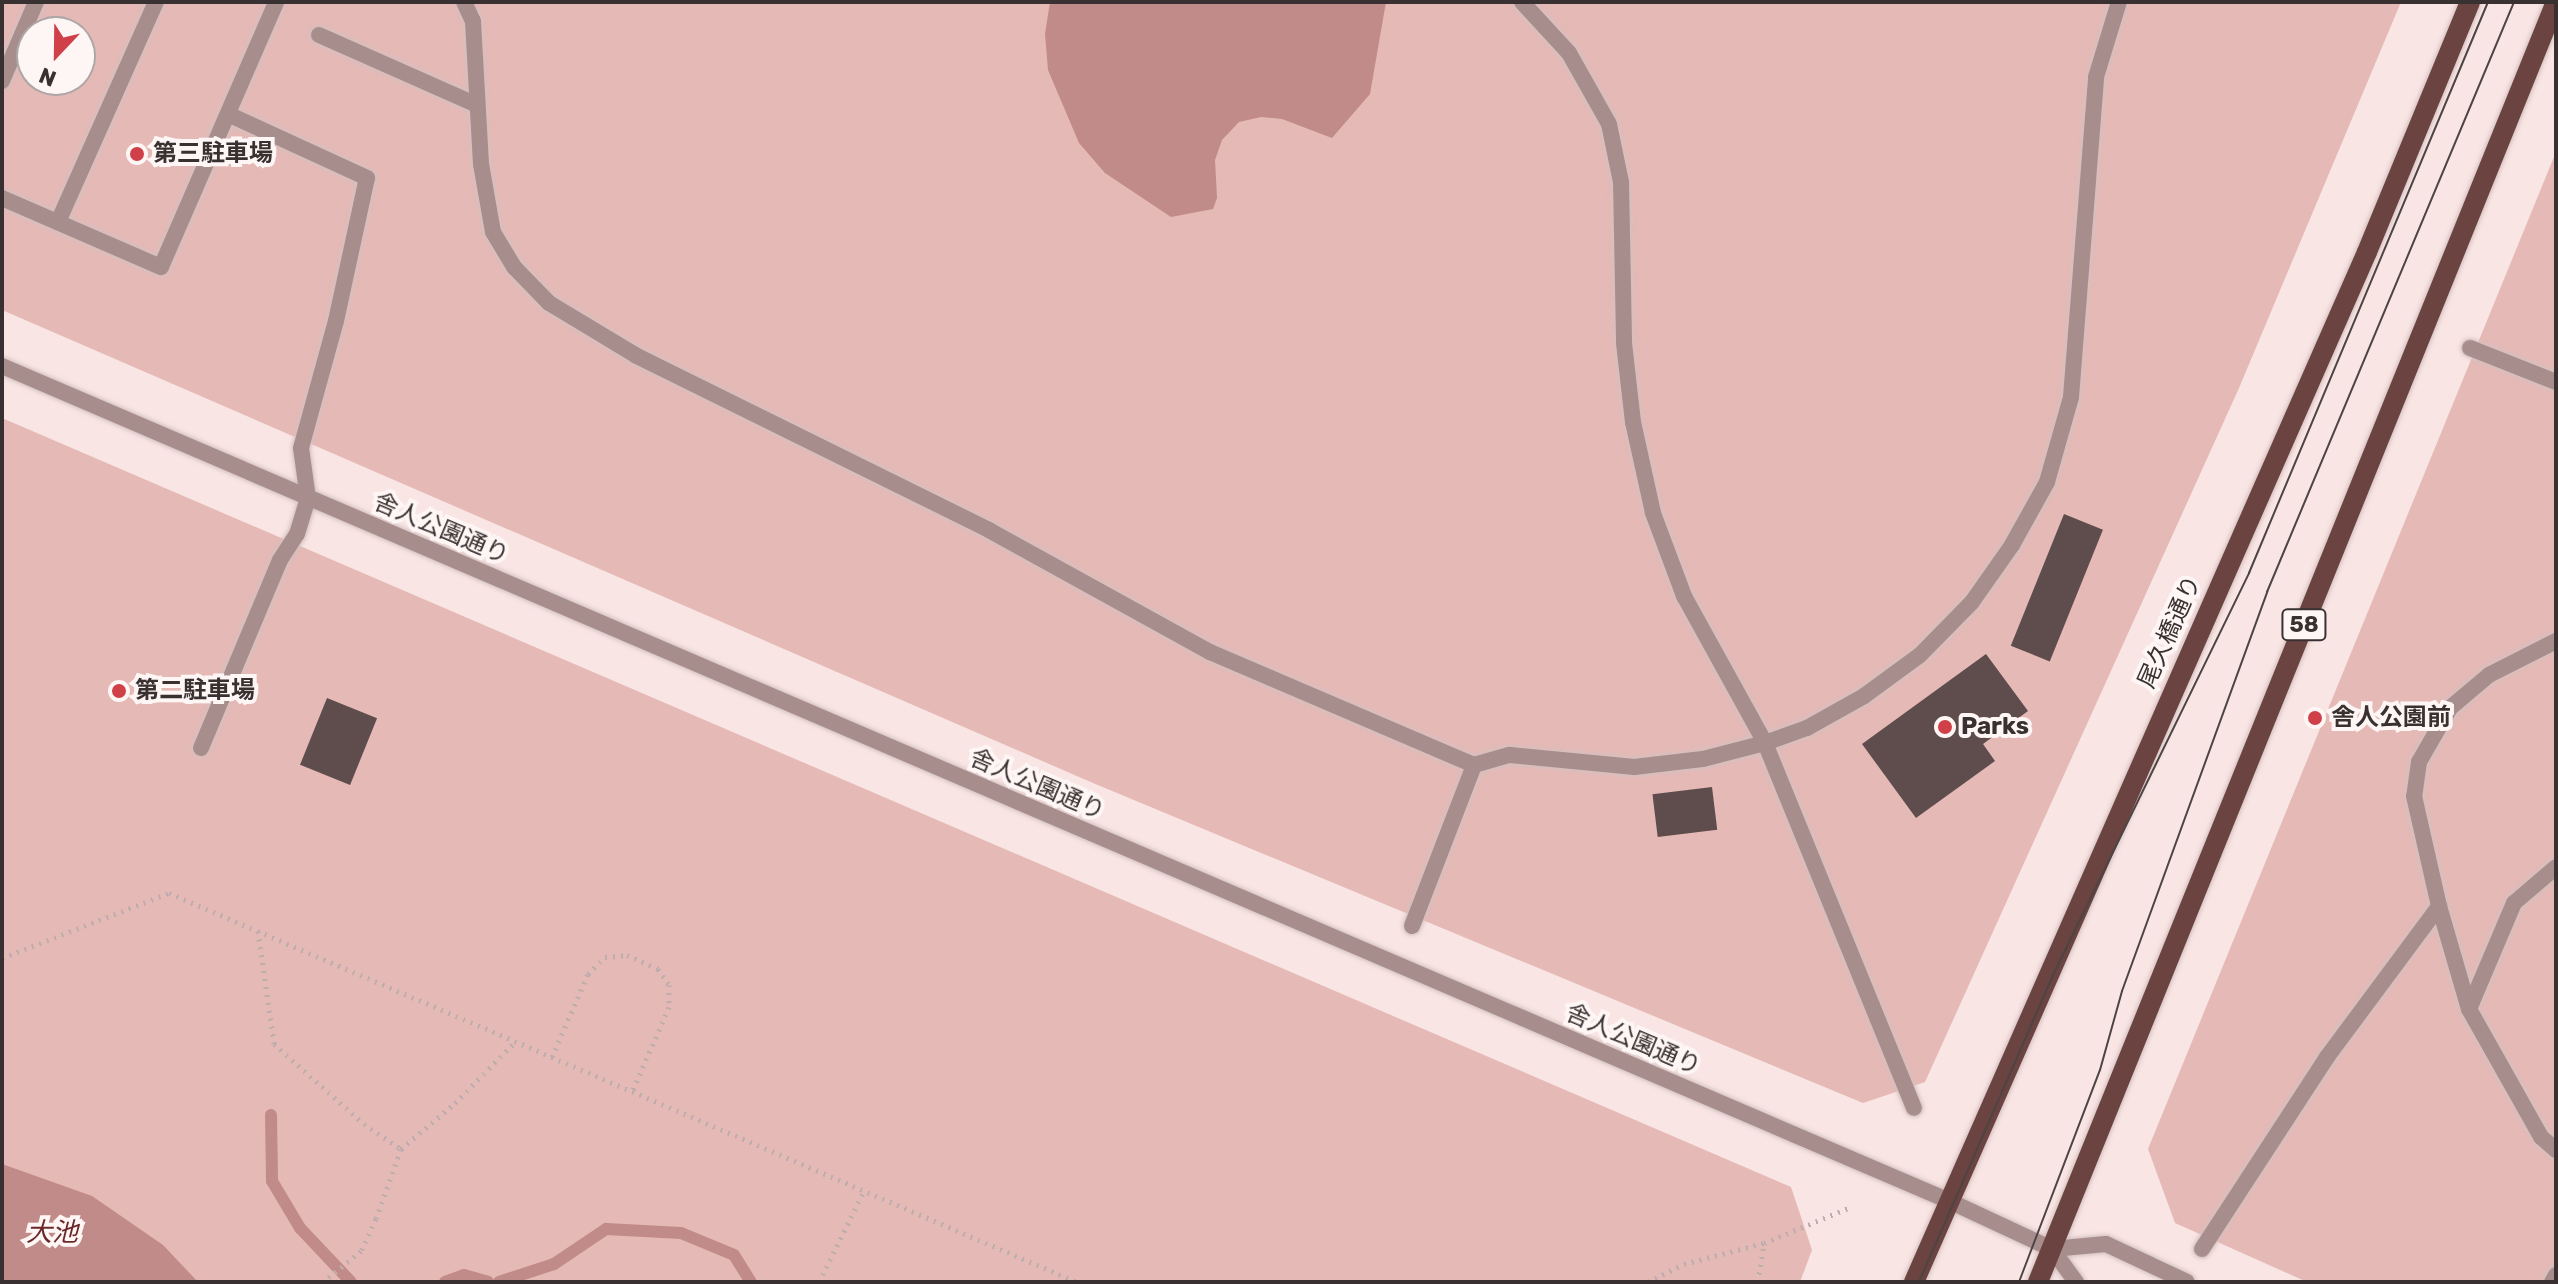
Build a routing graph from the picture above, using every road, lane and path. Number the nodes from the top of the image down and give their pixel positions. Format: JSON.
{"nodes":[{"id":1,"x":36,"y":2,"type":"edge"},
{"id":2,"x":156,"y":2,"type":"edge"},
{"id":3,"x":276,"y":2,"type":"edge"},
{"id":4,"x":464,"y":2,"type":"edge"},
{"id":5,"x":1522,"y":2,"type":"edge"},
{"id":6,"x":2119,"y":2,"type":"edge"},
{"id":7,"x":2470,"y":2,"type":"edge"},
{"id":8,"x":2556,"y":2,"type":"edge"},
{"id":9,"x":319,"y":35,"type":"dead end"},
{"id":10,"x":2,"y":81,"type":"edge"},
{"id":11,"x":475,"y":104,"type":"junction"},
{"id":12,"x":228,"y":114,"type":"junction"},
{"id":13,"x":2,"y":198,"type":"edge"},
{"id":14,"x":58,"y":222,"type":"junction"},
{"id":15,"x":2470,"y":348,"type":"dead end"},
{"id":16,"x":2,"y":366,"type":"edge"},
{"id":17,"x":2556,"y":382,"type":"edge"},
{"id":18,"x":308,"y":498,"type":"junction"},
{"id":19,"x":2556,"y":641,"type":"edge"},
{"id":20,"x":1765,"y":743,"type":"junction"},
{"id":21,"x":201,"y":748,"type":"dead end"},
{"id":22,"x":1474,"y":765,"type":"junction"},
{"id":23,"x":2556,"y":867,"type":"edge"},
{"id":24,"x":2439,"y":906,"type":"junction"},
{"id":25,"x":1412,"y":926,"type":"dead end"},
{"id":26,"x":258,"y":931,"type":"junction"},
{"id":27,"x":2,"y":958,"type":"edge"},
{"id":28,"x":2469,"y":1009,"type":"junction"},
{"id":29,"x":515,"y":1042,"type":"junction"},
{"id":30,"x":552,"y":1057,"type":"junction"},
{"id":31,"x":632,"y":1092,"type":"junction"},
{"id":32,"x":1914,"y":1108,"type":"dead end"},
{"id":33,"x":401,"y":1149,"type":"junction"},
{"id":34,"x":2556,"y":1150,"type":"edge"},
{"id":35,"x":864,"y":1191,"type":"junction"},
{"id":36,"x":1947,"y":1200,"type":"junction"},
{"id":37,"x":1851,"y":1207,"type":"dead end"},
{"id":38,"x":1764,"y":1243,"type":"junction"},
{"id":39,"x":2052,"y":1249,"type":"junction"},
{"id":40,"x":2202,"y":1249,"type":"dead end"},
{"id":41,"x":2556,"y":1275,"type":"edge"},
{"id":42,"x":323,"y":1282,"type":"edge"},
{"id":43,"x":819,"y":1282,"type":"edge"},
{"id":44,"x":1077,"y":1282,"type":"edge"},
{"id":45,"x":1648,"y":1282,"type":"edge"},
{"id":46,"x":1758,"y":1282,"type":"edge"},
{"id":47,"x":1914,"y":1282,"type":"edge"},
{"id":48,"x":2038,"y":1282,"type":"edge"},
{"id":49,"x":2076,"y":1282,"type":"edge"},
{"id":50,"x":2187,"y":1282,"type":"edge"},
{"id":51,"x":2552,"y":1282,"type":"edge"}],
"edges":[{"from":1,"to":10,"type":"street"},
{"from":2,"to":14,"type":"street"},
{"from":3,"to":12,"type":"street"},
{"from":4,"to":11,"type":"street"},
{"from":5,"to":20,"type":"street"},
{"from":6,"to":20,"type":"street"},
{"from":7,"to":36,"type":"main road","name":"尾久橋通り"},
{"from":8,"to":39,"type":"main road","number":"58"},
{"from":9,"to":11,"type":"street"},
{"from":11,"to":22,"type":"street"},
{"from":12,"to":14,"type":"street"},
{"from":12,"to":18,"type":"street"},
{"from":13,"to":14,"type":"street"},
{"from":15,"to":17,"type":"street"},
{"from":16,"to":18,"type":"street","name":"舎人公園通り"},
{"from":18,"to":21,"type":"street"},
{"from":18,"to":36,"type":"street","name":"舎人公園通り"},
{"from":19,"to":24,"type":"street"},
{"from":20,"to":22,"type":"street"},
{"from":20,"to":32,"type":"street"},
{"from":22,"to":25,"type":"street"},
{"from":23,"to":28,"type":"street"},
{"from":24,"to":28,"type":"street"},
{"from":24,"to":40,"type":"street"},
{"from":26,"to":27,"type":"path"},
{"from":26,"to":29,"type":"path"},
{"from":26,"to":33,"type":"path"},
{"from":28,"to":34,"type":"street"},
{"from":29,"to":30,"type":"path"},
{"from":29,"to":33,"type":"path"},
{"from":30,"to":31,"type":"path"},
{"from":30,"to":31,"type":"path"},
{"from":31,"to":35,"type":"path"},
{"from":33,"to":42,"type":"path"},
{"from":35,"to":43,"type":"path"},
{"from":35,"to":44,"type":"path"},
{"from":36,"to":39,"type":"street","name":"舎人公園通り"},
{"from":36,"to":47,"type":"main road","name":"尾久橋通り"},
{"from":37,"to":38,"type":"path"},
{"from":38,"to":45,"type":"path"},
{"from":38,"to":46,"type":"path"},
{"from":39,"to":48,"type":"main road","number":"58"},
{"from":39,"to":49,"type":"street","name":"舎人公園通り"},
{"from":39,"to":50,"type":"street"},
{"from":41,"to":51,"type":"street"}]}
